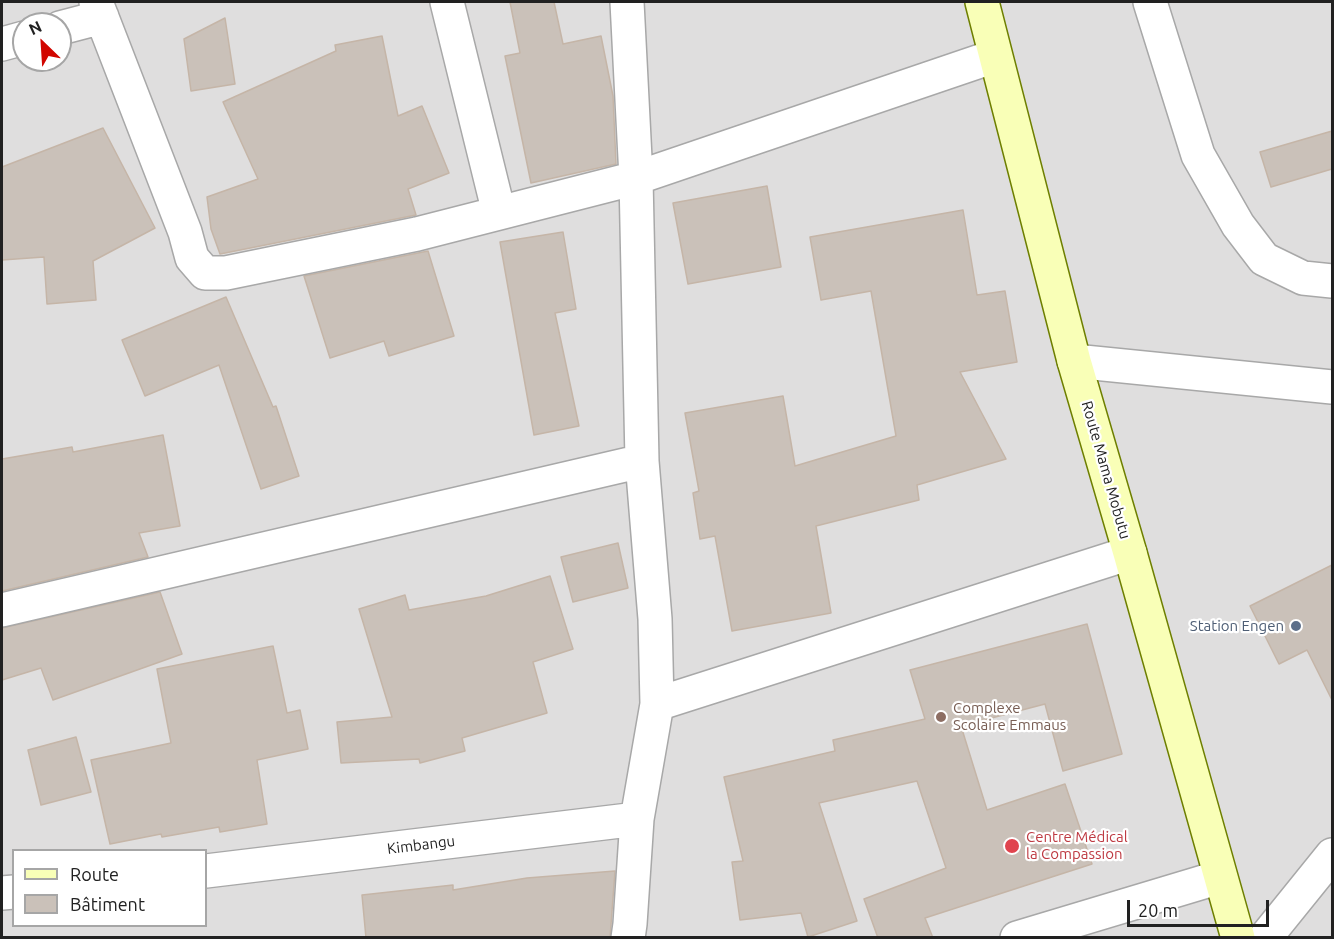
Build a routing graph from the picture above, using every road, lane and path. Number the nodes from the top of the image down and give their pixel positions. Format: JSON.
{"nodes":[{"id":1,"x":447,"y":2,"type":"edge"},
{"id":2,"x":627,"y":2,"type":"edge"},
{"id":3,"x":982,"y":2,"type":"edge"},
{"id":4,"x":1150,"y":2,"type":"edge"},
{"id":5,"x":99,"y":10,"type":"edge"},
{"id":6,"x":72,"y":22,"type":"edge"},
{"id":7,"x":995,"y":56,"type":"junction"},
{"id":8,"x":636,"y":178,"type":"junction"},
{"id":9,"x":499,"y":213,"type":"junction"},
{"id":10,"x":1332,"y":281,"type":"edge"},
{"id":11,"x":1074,"y":362,"type":"junction"},
{"id":12,"x":1332,"y":387,"type":"edge"},
{"id":13,"x":642,"y":461,"type":"junction"},
{"id":14,"x":1131,"y":553,"type":"junction"},
{"id":15,"x":2,"y":609,"type":"edge"},
{"id":16,"x":657,"y":704,"type":"junction"},
{"id":17,"x":636,"y":819,"type":"junction"},
{"id":18,"x":1332,"y":855,"type":"edge"},
{"id":19,"x":207,"y":871,"type":"edge"},
{"id":20,"x":1220,"y":877,"type":"junction"},
{"id":21,"x":628,"y":938,"type":"edge"},
{"id":22,"x":1017,"y":938,"type":"edge"},
{"id":23,"x":1238,"y":938,"type":"edge"},
{"id":24,"x":1265,"y":938,"type":"edge"}],
"edges":[{"from":1,"to":9,"type":"street"},
{"from":2,"to":8,"type":"street"},
{"from":3,"to":7,"type":"street","name":"Route Mama Mobutu"},
{"from":4,"to":10,"type":"street"},
{"from":5,"to":6,"type":"street"},
{"from":5,"to":9,"type":"street"},
{"from":7,"to":8,"type":"street"},
{"from":7,"to":11,"type":"street","name":"Route Mama Mobutu"},
{"from":8,"to":9,"type":"street"},
{"from":8,"to":13,"type":"street"},
{"from":11,"to":12,"type":"street"},
{"from":11,"to":14,"type":"street","name":"Route Mama Mobutu"},
{"from":13,"to":15,"type":"street"},
{"from":13,"to":16,"type":"street"},
{"from":14,"to":16,"type":"street"},
{"from":14,"to":20,"type":"street","name":"Route Mama Mobutu"},
{"from":16,"to":17,"type":"street"},
{"from":17,"to":19,"type":"street","name":"Kimbangu"},
{"from":17,"to":21,"type":"street"},
{"from":18,"to":24,"type":"street"},
{"from":20,"to":22,"type":"street"},
{"from":20,"to":23,"type":"street","name":"Route Mama Mobutu"}]}
